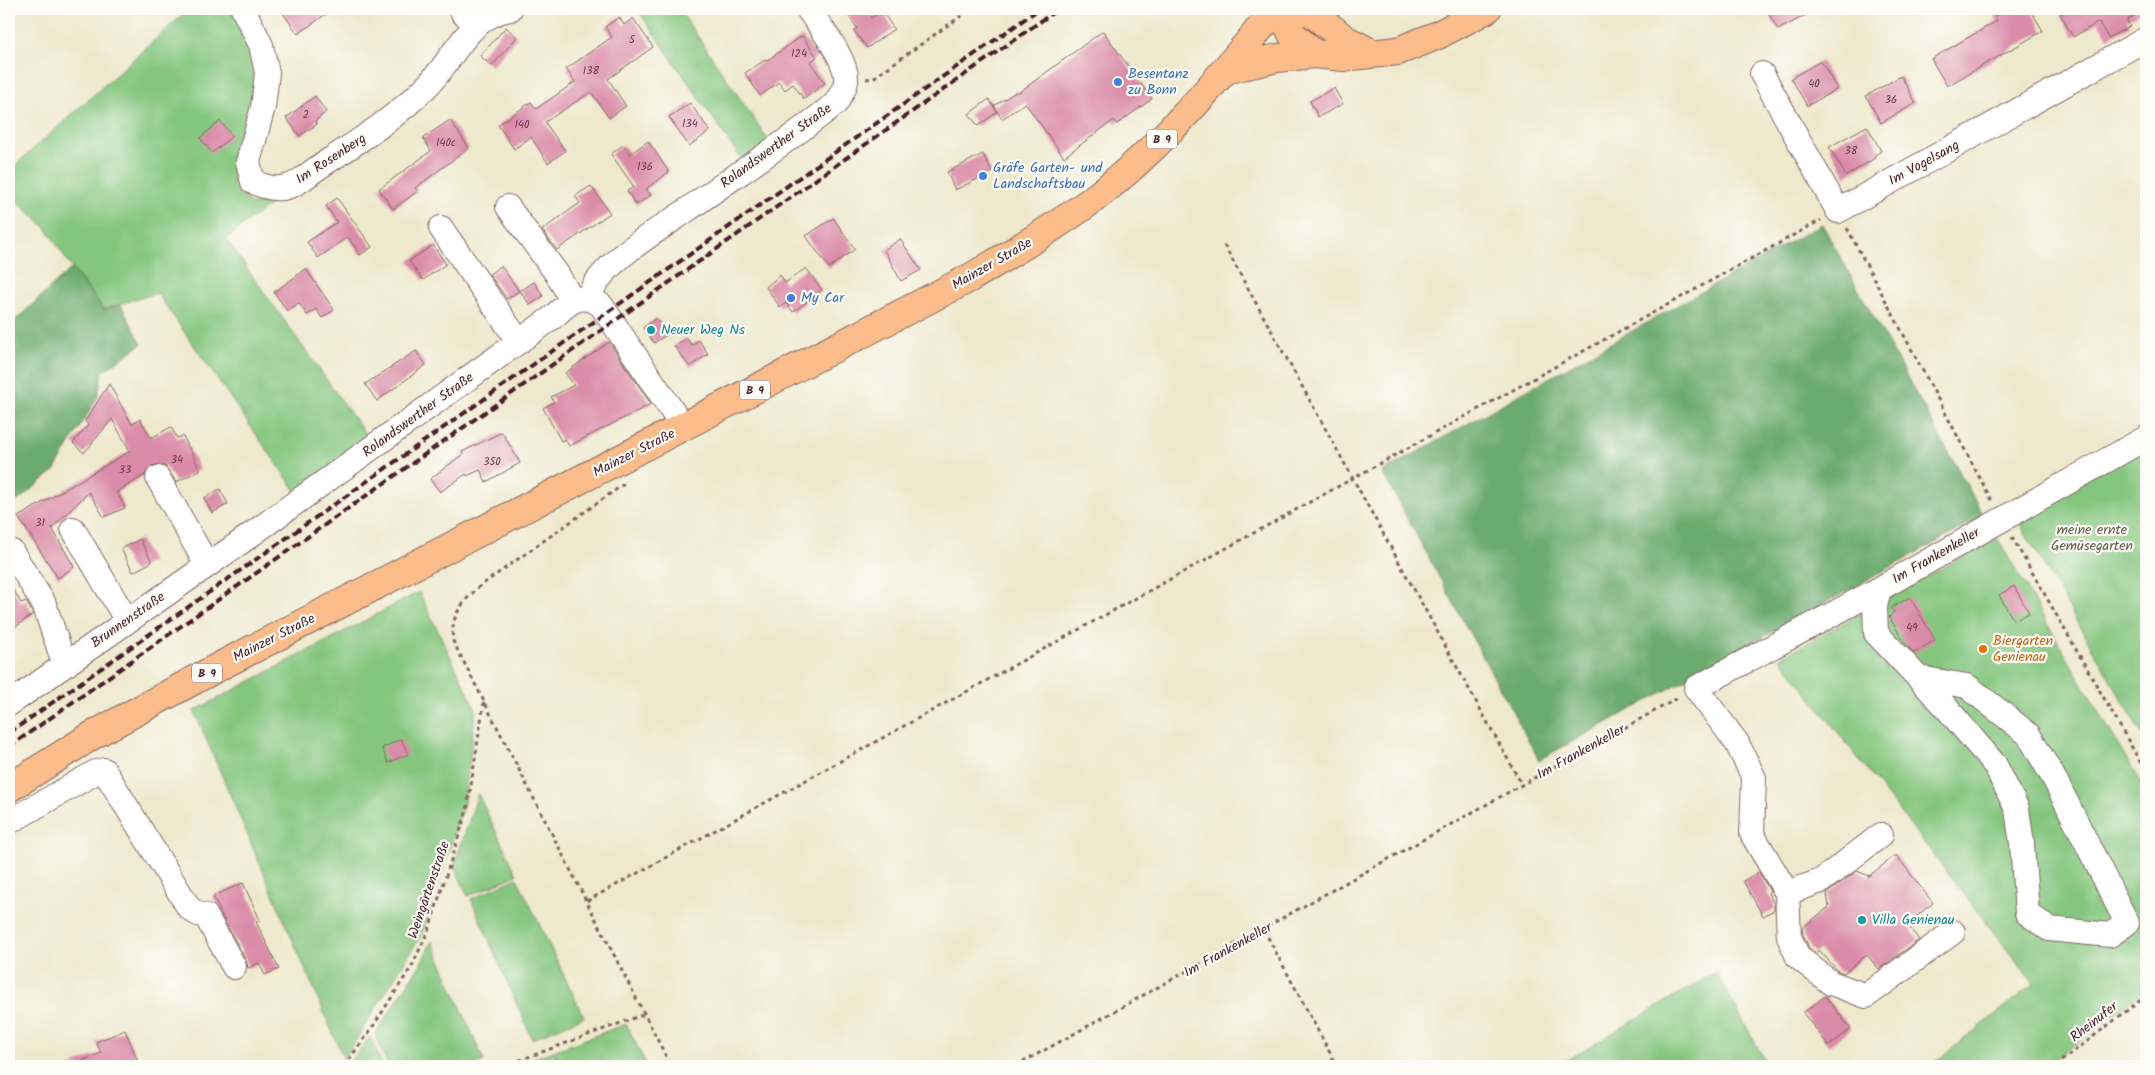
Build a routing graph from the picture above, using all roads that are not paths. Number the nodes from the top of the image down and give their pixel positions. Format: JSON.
{"nodes":[{"id":1,"x":243,"y":9,"type":"edge"},
{"id":2,"x":510,"y":9,"type":"edge"},
{"id":3,"x":808,"y":9,"type":"edge"},
{"id":4,"x":1278,"y":9,"type":"edge"},
{"id":5,"x":1293,"y":9,"type":"edge"},
{"id":6,"x":1488,"y":9,"type":"edge"},
{"id":7,"x":470,"y":16,"type":"edge"},
{"id":8,"x":2146,"y":39,"type":"edge"},
{"id":9,"x":1372,"y":53,"type":"junction"},
{"id":10,"x":1314,"y":54,"type":"junction"},
{"id":11,"x":1225,"y":70,"type":"junction"},
{"id":12,"x":1762,"y":74,"type":"dead end"},
{"id":13,"x":508,"y":206,"type":"dead end"},
{"id":14,"x":441,"y":228,"type":"dead end"},
{"id":15,"x":580,"y":299,"type":"junction"},
{"id":16,"x":518,"y":342,"type":"junction"},
{"id":17,"x":683,"y":428,"type":"junction"},
{"id":18,"x":2146,"y":438,"type":"edge"},
{"id":19,"x":158,"y":478,"type":"dead end"},
{"id":20,"x":73,"y":529,"type":"dead end"},
{"id":21,"x":248,"y":537,"type":"joint"},
{"id":22,"x":12,"y":552,"type":"dead end"},
{"id":23,"x":208,"y":565,"type":"junction"},
{"id":24,"x":1878,"y":589,"type":"junction"},
{"id":25,"x":128,"y":621,"type":"junction"},
{"id":26,"x":67,"y":664,"type":"junction"},
{"id":27,"x":1918,"y":678,"type":"junction"},
{"id":28,"x":9,"y":704,"type":"edge"},
{"id":29,"x":9,"y":788,"type":"edge"},
{"id":30,"x":9,"y":822,"type":"edge"},
{"id":31,"x":1881,"y":835,"type":"dead end"},
{"id":32,"x":1786,"y":893,"type":"junction"},
{"id":33,"x":1953,"y":932,"type":"dead end"},
{"id":34,"x":234,"y":967,"type":"dead end"}],
"edges":[{"from":1,"to":7,"type":"street","name":"Im Rosenberg"},
{"from":2,"to":7,"type":"street","name":"Im Rosenberg"},
{"from":3,"to":15,"type":"street","name":"Rolandswerther Straße"},
{"from":4,"to":10,"type":"main road","name":"Mainzer Straße"},
{"from":4,"to":11,"type":"main road","name":"Mainzer Straße","number":"B 9"},
{"from":5,"to":9,"type":"main road"},
{"from":6,"to":9,"type":"main road"},
{"from":8,"to":12,"type":"street","name":"Im Vogelsang"},
{"from":9,"to":10,"type":"main road"},
{"from":10,"to":11,"type":"main road"},
{"from":11,"to":17,"type":"main road","name":"Mainzer Straße","number":"B 9"},
{"from":13,"to":15,"type":"street"},
{"from":14,"to":16,"type":"street"},
{"from":15,"to":16,"type":"street","name":"Rolandswerther Straße"},
{"from":15,"to":17,"type":"street"},
{"from":16,"to":21,"type":"street","name":"Rolandswerther Straße"},
{"from":17,"to":29,"type":"main road","name":"Mainzer Straße","number":"B 9"},
{"from":18,"to":24,"type":"street","name":"Im Frankenkeller"},
{"from":19,"to":23,"type":"street"},
{"from":20,"to":25,"type":"street"},
{"from":21,"to":23,"type":"street","name":"Brunnenstraße"},
{"from":22,"to":26,"type":"street"},
{"from":23,"to":25,"type":"street","name":"Brunnenstraße"},
{"from":24,"to":27,"type":"street"},
{"from":24,"to":32,"type":"street","name":"Im Frankenkeller"},
{"from":25,"to":26,"type":"street","name":"Brunnenstraße"},
{"from":26,"to":28,"type":"street","name":"Brunnenstraße"},
{"from":27,"to":27,"type":"street"},
{"from":30,"to":34,"type":"street"},
{"from":31,"to":32,"type":"street"},
{"from":32,"to":33,"type":"street"}]}
